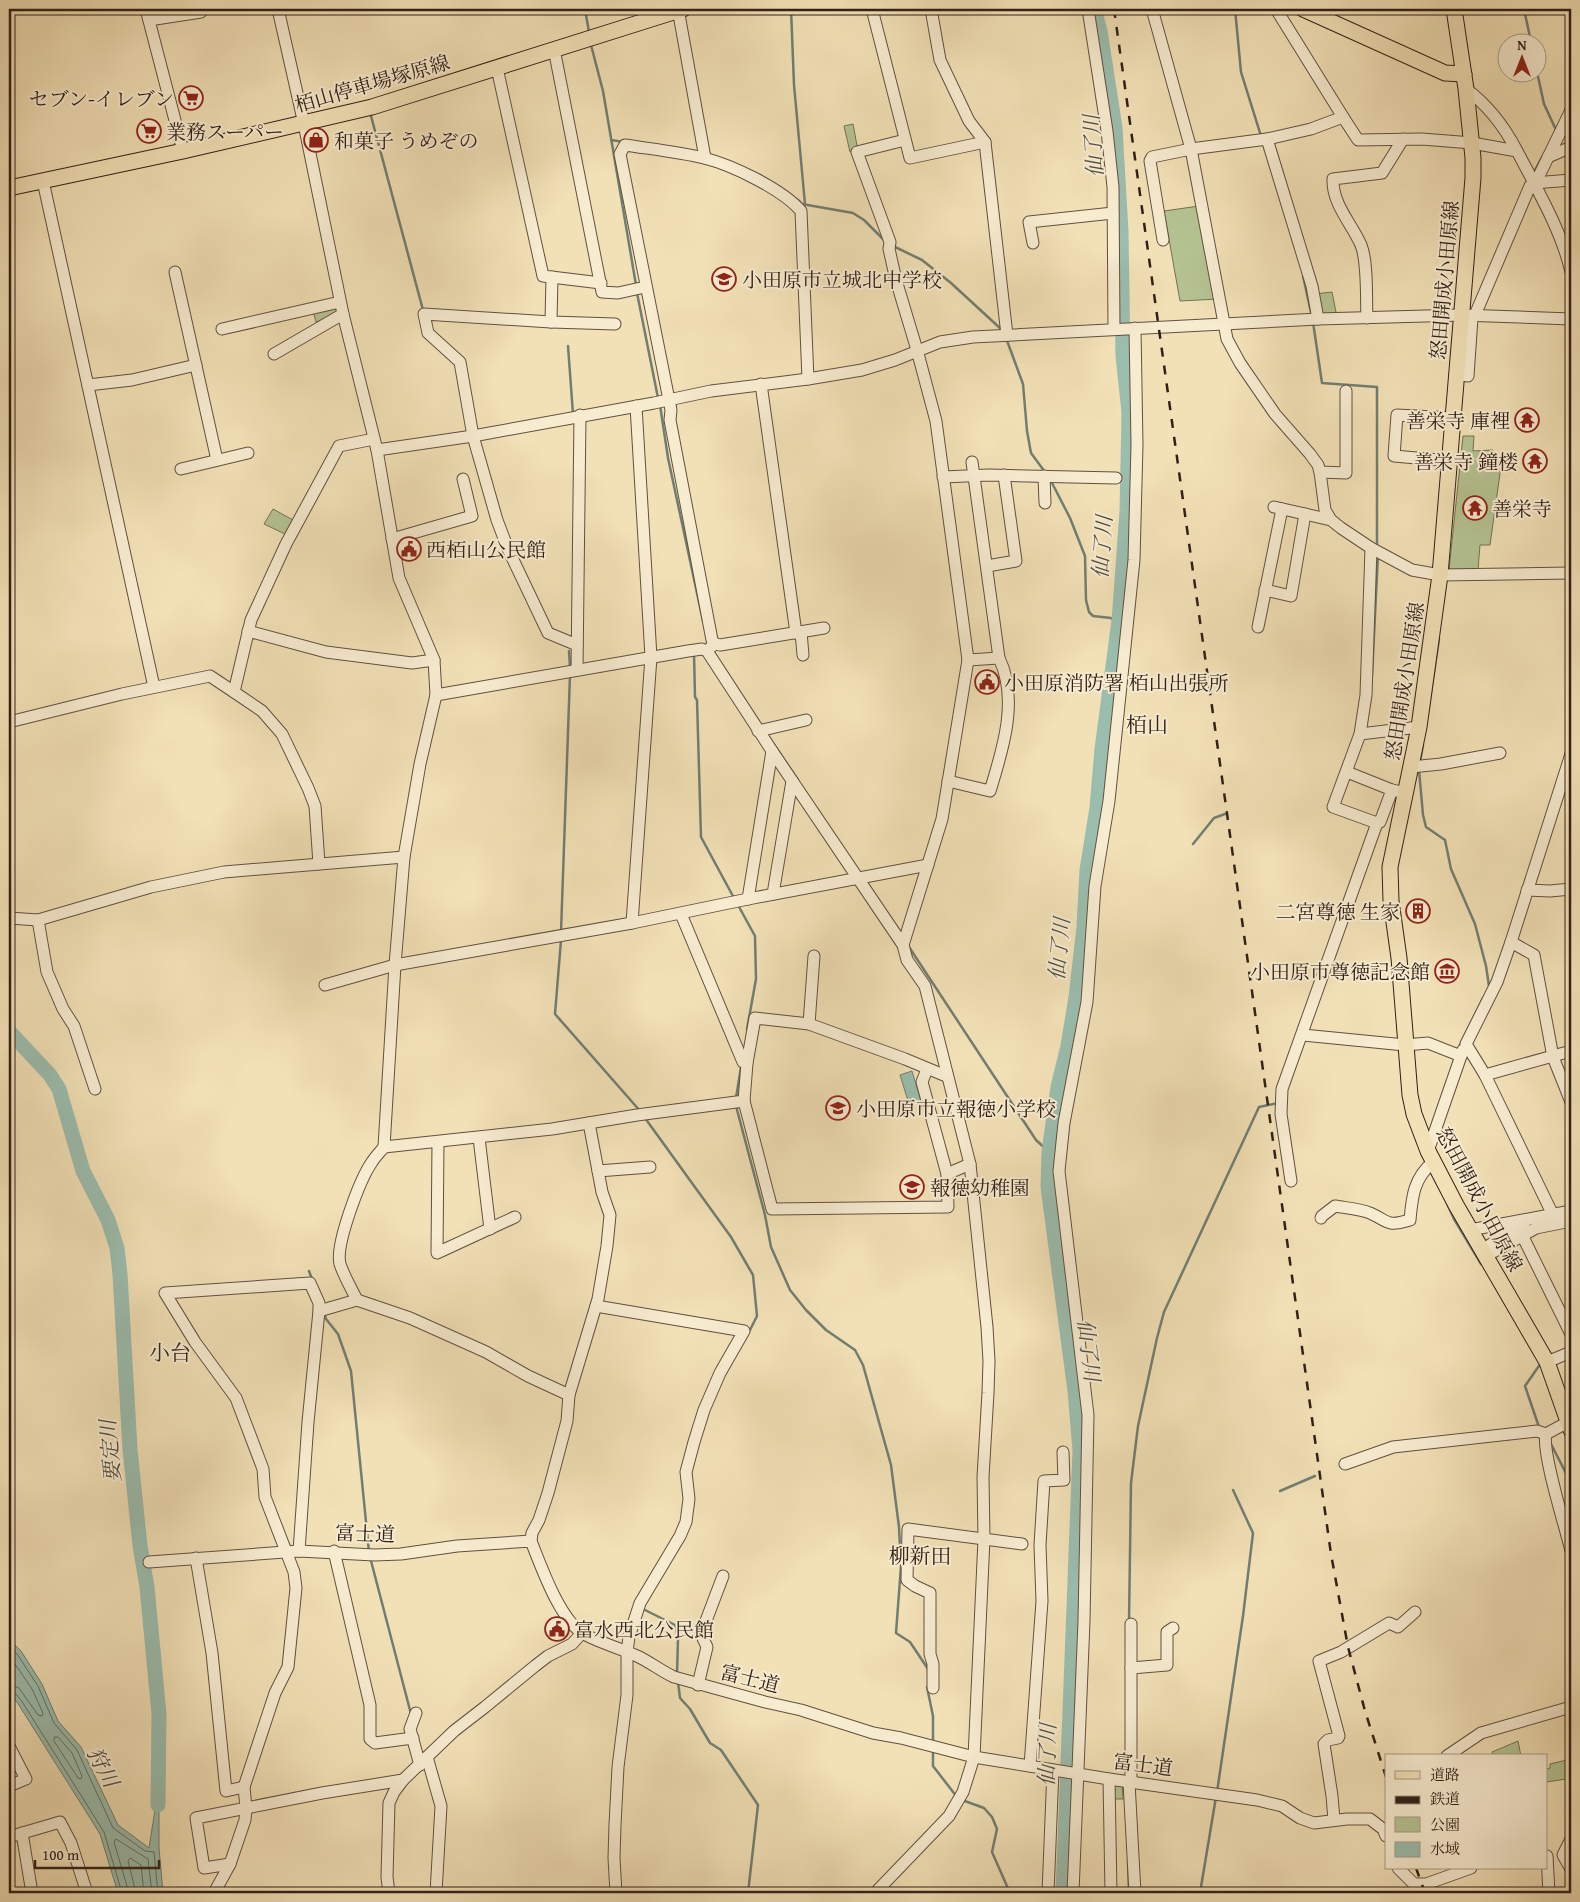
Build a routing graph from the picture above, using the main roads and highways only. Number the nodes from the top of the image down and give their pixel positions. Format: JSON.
{"nodes":[{"id":1,"x":679,"y":9,"type":"edge"},
{"id":2,"x":1303,"y":9,"type":"edge"},
{"id":3,"x":1454,"y":9,"type":"edge"},
{"id":4,"x":1465,"y":82,"type":"junction"},
{"id":5,"x":9,"y":188,"type":"edge"},
{"id":6,"x":1570,"y":1426,"type":"edge"}],
"edges":[{"from":1,"to":5,"type":"main road","name":"栢山停車場塚原線"},
{"from":2,"to":4,"type":"main road"},
{"from":3,"to":4,"type":"main road","name":"怒田開成小田原線"},
{"from":4,"to":6,"type":"main road","name":"怒田開成小田原線"}]}
